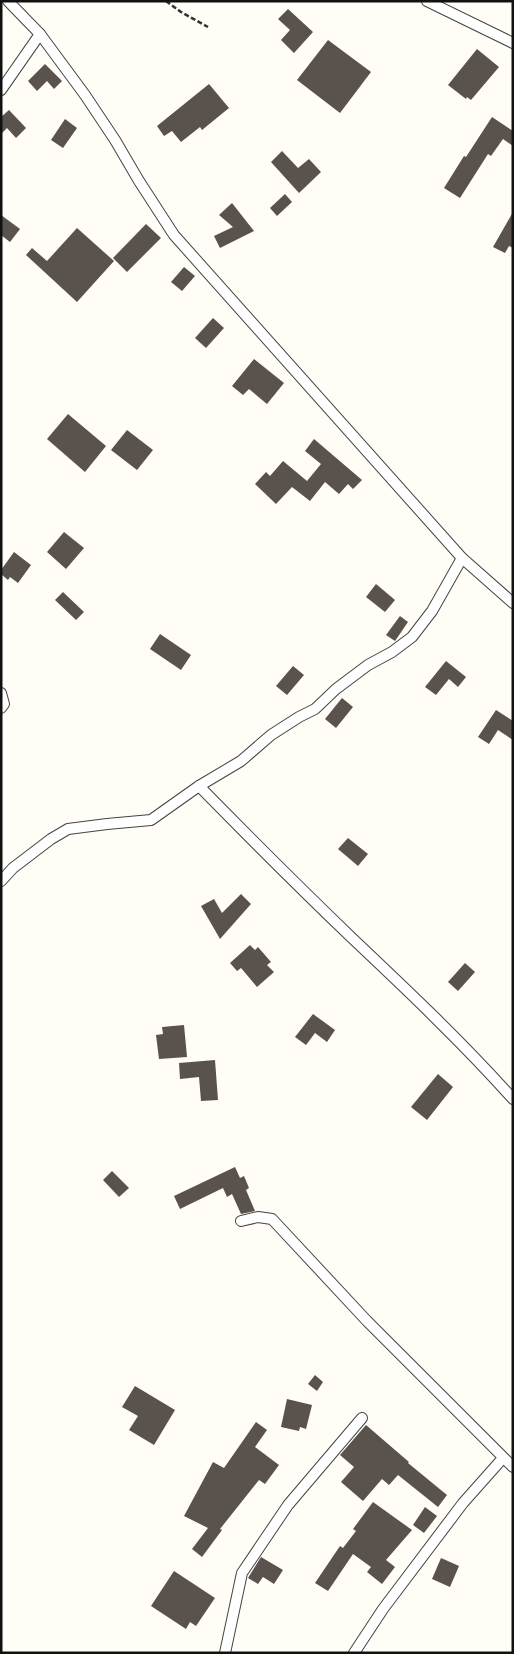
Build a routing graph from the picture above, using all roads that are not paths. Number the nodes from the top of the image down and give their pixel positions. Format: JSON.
{"nodes":[{"id":1,"x":427,"y":1,"type":"edge"},
{"id":2,"x":9,"y":2,"type":"edge"},
{"id":3,"x":40,"y":34,"type":"junction"},
{"id":4,"x":513,"y":43,"type":"edge"},
{"id":5,"x":1,"y":90,"type":"edge"},
{"id":6,"x":462,"y":558,"type":"junction"},
{"id":7,"x":513,"y":603,"type":"edge"},
{"id":8,"x":1,"y":693,"type":"edge"},
{"id":9,"x":1,"y":708,"type":"edge"},
{"id":10,"x":199,"y":786,"type":"junction"},
{"id":11,"x":1,"y":881,"type":"edge"},
{"id":12,"x":513,"y":1099,"type":"edge"},
{"id":13,"x":241,"y":1221,"type":"dead end"},
{"id":14,"x":362,"y":1418,"type":"dead end"},
{"id":15,"x":503,"y":1458,"type":"junction"},
{"id":16,"x":513,"y":1467,"type":"edge"},
{"id":17,"x":225,"y":1653,"type":"edge"},
{"id":18,"x":354,"y":1653,"type":"edge"}],
"edges":[{"from":1,"to":4,"type":"street"},
{"from":2,"to":3,"type":"street"},
{"from":3,"to":5,"type":"street"},
{"from":3,"to":6,"type":"street"},
{"from":6,"to":7,"type":"street"},
{"from":6,"to":10,"type":"street"},
{"from":8,"to":9,"type":"street"},
{"from":10,"to":11,"type":"street"},
{"from":10,"to":12,"type":"street"},
{"from":13,"to":15,"type":"street"},
{"from":14,"to":17,"type":"street"},
{"from":15,"to":16,"type":"street"},
{"from":15,"to":18,"type":"street"}]}
